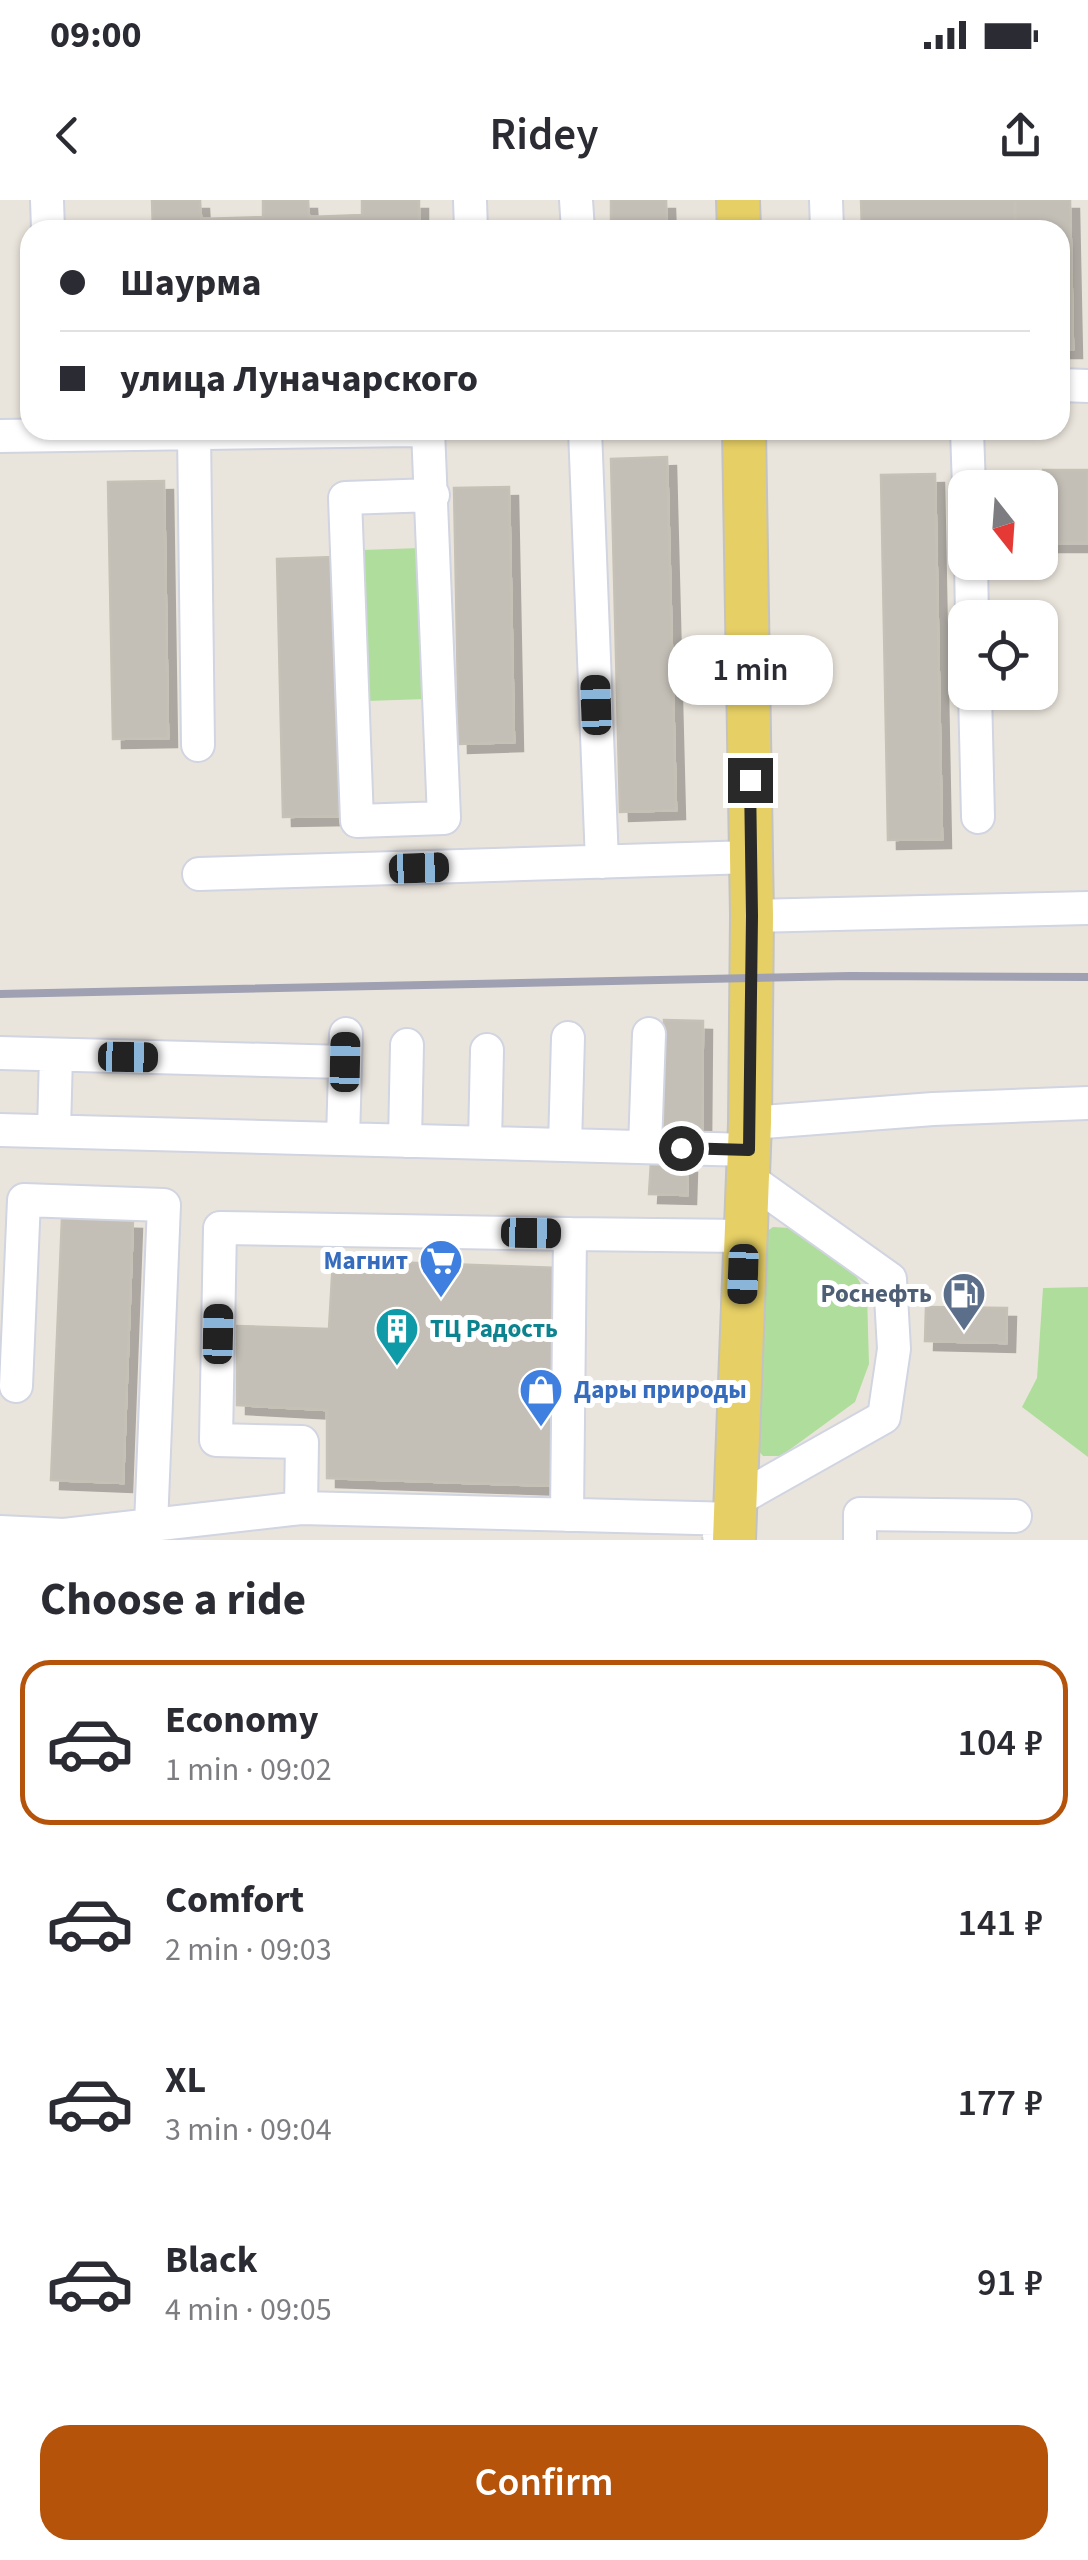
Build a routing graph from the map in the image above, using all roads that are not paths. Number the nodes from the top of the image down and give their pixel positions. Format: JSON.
{"nodes":[{"id":1,"x":194,"y":440,"type":"edge"},
{"id":2,"x":429,"y":440,"type":"edge"},
{"id":3,"x":585,"y":440,"type":"edge"},
{"id":4,"x":744,"y":440,"type":"edge"},
{"id":5,"x":967,"y":440,"type":"edge"},
{"id":6,"x":968,"y":470,"type":"edge"},
{"id":7,"x":433,"y":495,"type":"junction"},
{"id":8,"x":975,"y":710,"type":"edge"},
{"id":9,"x":198,"y":745,"type":"dead end"},
{"id":10,"x":978,"y":816,"type":"dead end"},
{"id":11,"x":751,"y":857,"type":"junction"},
{"id":12,"x":602,"y":862,"type":"junction"},
{"id":13,"x":199,"y":874,"type":"dead end"},
{"id":14,"x":1088,"y":908,"type":"edge"},
{"id":15,"x":752,"y":916,"type":"junction"},
{"id":16,"x":649,"y":1034,"type":"dead end"},
{"id":17,"x":568,"y":1038,"type":"dead end"},
{"id":18,"x":408,"y":1045,"type":"dead end"},
{"id":19,"x":488,"y":1050,"type":"dead end"},
{"id":20,"x":0,"y":1053,"type":"edge"},
{"id":21,"x":56,"y":1055,"type":"junction"},
{"id":22,"x":1088,"y":1103,"type":"edge"},
{"id":23,"x":0,"y":1130,"type":"edge"},
{"id":24,"x":54,"y":1132,"type":"junction"},
{"id":25,"x":342,"y":1139,"type":"junction"},
{"id":26,"x":405,"y":1141,"type":"junction"},
{"id":27,"x":485,"y":1142,"type":"junction"},
{"id":28,"x":565,"y":1145,"type":"junction"},
{"id":29,"x":645,"y":1147,"type":"junction"},
{"id":30,"x":749,"y":1150,"type":"junction"},
{"id":31,"x":570,"y":1234,"type":"junction"},
{"id":32,"x":744,"y":1236,"type":"junction"},
{"id":33,"x":16,"y":1386,"type":"dead end"},
{"id":34,"x":301,"y":1508,"type":"junction"},
{"id":35,"x":567,"y":1515,"type":"junction"},
{"id":36,"x":1015,"y":1516,"type":"dead end"},
{"id":37,"x":152,"y":1525,"type":"junction"},
{"id":38,"x":408,"y":1525,"type":"edge"},
{"id":39,"x":730,"y":1525,"type":"edge"},
{"id":40,"x":0,"y":1532,"type":"edge"},
{"id":41,"x":63,"y":1537,"type":"edge"},
{"id":42,"x":860,"y":1540,"type":"edge"}],
"edges":[{"from":1,"to":9,"type":"street"},
{"from":2,"to":7,"type":"street"},
{"from":3,"to":12,"type":"street"},
{"from":4,"to":11,"type":"main road"},
{"from":5,"to":6,"type":"street"},
{"from":7,"to":7,"type":"street"},
{"from":8,"to":10,"type":"street"},
{"from":11,"to":12,"type":"street"},
{"from":11,"to":15,"type":"main road"},
{"from":12,"to":13,"type":"street"},
{"from":14,"to":15,"type":"street"},
{"from":15,"to":30,"type":"main road"},
{"from":16,"to":29,"type":"street"},
{"from":17,"to":28,"type":"street"},
{"from":18,"to":26,"type":"street"},
{"from":19,"to":27,"type":"street"},
{"from":20,"to":21,"type":"street"},
{"from":21,"to":24,"type":"street"},
{"from":21,"to":25,"type":"street"},
{"from":22,"to":30,"type":"street"},
{"from":23,"to":24,"type":"street"},
{"from":24,"to":25,"type":"street"},
{"from":25,"to":26,"type":"street"},
{"from":26,"to":27,"type":"street"},
{"from":27,"to":28,"type":"street"},
{"from":28,"to":29,"type":"street"},
{"from":29,"to":30,"type":"street"},
{"from":30,"to":32,"type":"main road"},
{"from":30,"to":39,"type":"street"},
{"from":31,"to":32,"type":"street"},
{"from":31,"to":34,"type":"street"},
{"from":31,"to":35,"type":"street"},
{"from":32,"to":39,"type":"main road"},
{"from":33,"to":37,"type":"street"},
{"from":34,"to":37,"type":"street"},
{"from":34,"to":38,"type":"street"},
{"from":35,"to":38,"type":"street"},
{"from":35,"to":39,"type":"street"},
{"from":36,"to":42,"type":"street"},
{"from":37,"to":41,"type":"street"},
{"from":40,"to":41,"type":"street"}]}
